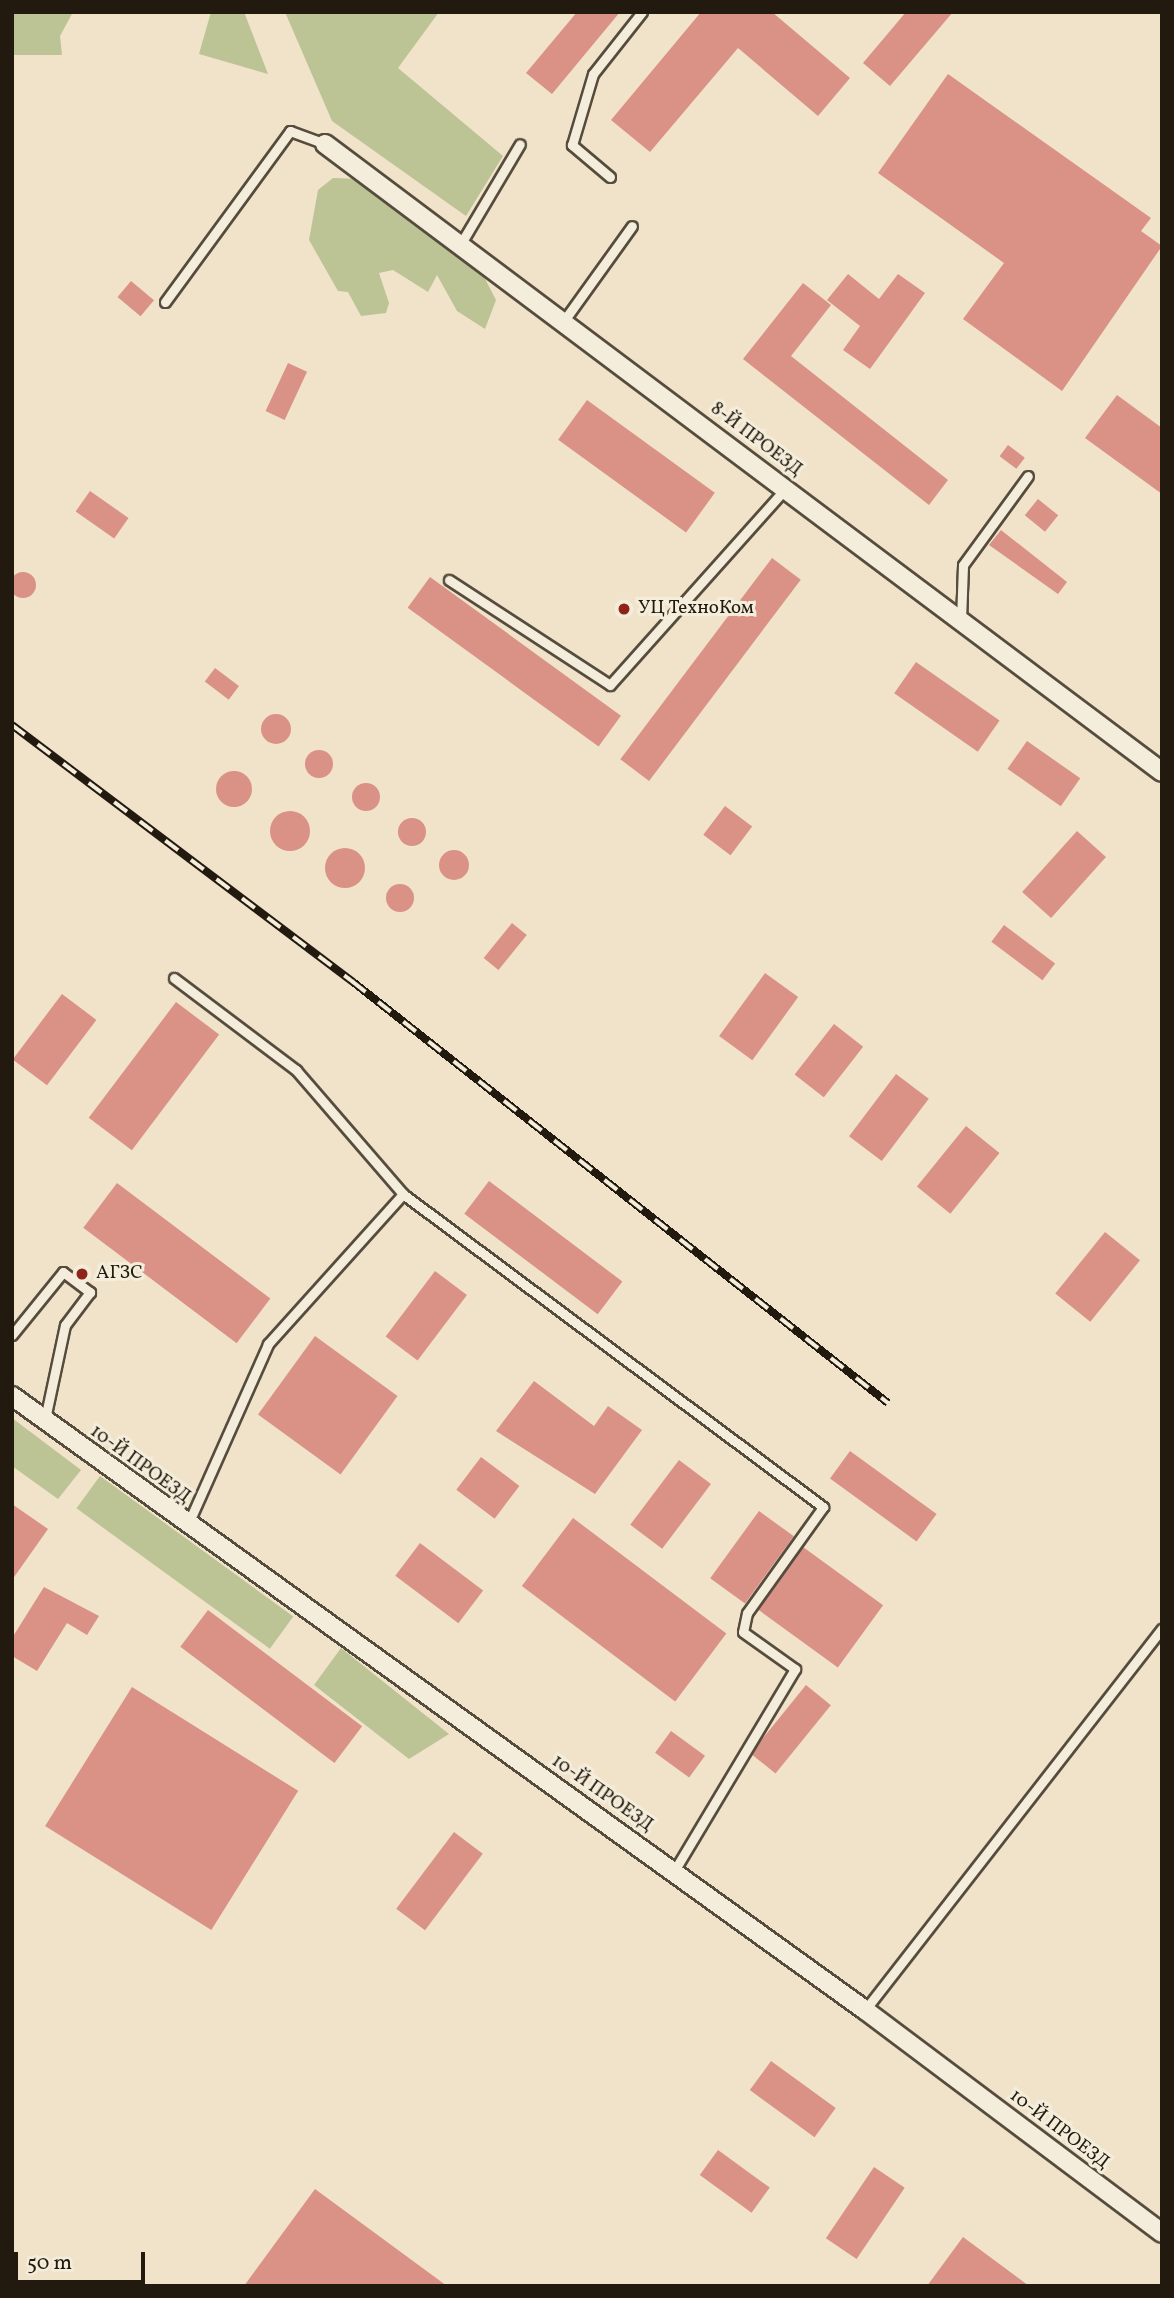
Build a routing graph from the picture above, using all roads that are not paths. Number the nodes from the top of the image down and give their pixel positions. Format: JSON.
{"nodes":[{"id":1,"x":642,"y":12,"type":"edge"},
{"id":2,"x":325,"y":144,"type":"joint"},
{"id":3,"x":520,"y":144,"type":"dead end"},
{"id":4,"x":610,"y":177,"type":"dead end"},
{"id":5,"x":632,"y":226,"type":"dead end"},
{"id":6,"x":460,"y":245,"type":"junction"},
{"id":7,"x":165,"y":302,"type":"dead end"},
{"id":8,"x":563,"y":322,"type":"junction"},
{"id":9,"x":1027,"y":476,"type":"dead end"},
{"id":10,"x":786,"y":488,"type":"junction"},
{"id":11,"x":449,"y":580,"type":"dead end"},
{"id":12,"x":961,"y":620,"type":"junction"},
{"id":13,"x":1162,"y":772,"type":"edge"},
{"id":14,"x":174,"y":978,"type":"dead end"},
{"id":15,"x":403,"y":1194,"type":"junction"},
{"id":16,"x":12,"y":1335,"type":"edge"},
{"id":17,"x":12,"y":1396,"type":"edge"},
{"id":18,"x":45,"y":1421,"type":"junction"},
{"id":19,"x":187,"y":1525,"type":"junction"},
{"id":20,"x":1162,"y":1629,"type":"edge"},
{"id":21,"x":674,"y":1871,"type":"junction"},
{"id":22,"x":865,"y":2010,"type":"junction"},
{"id":23,"x":1162,"y":2233,"type":"edge"}],
"edges":[{"from":1,"to":4,"type":"lane"},
{"from":2,"to":6,"type":"street","name":"8-Й ПРОЕЗД"},
{"from":2,"to":7,"type":"lane"},
{"from":3,"to":6,"type":"lane"},
{"from":5,"to":8,"type":"lane"},
{"from":6,"to":8,"type":"street","name":"8-Й ПРОЕЗД"},
{"from":8,"to":10,"type":"street","name":"8-Й ПРОЕЗД"},
{"from":9,"to":12,"type":"lane"},
{"from":10,"to":11,"type":"lane"},
{"from":10,"to":12,"type":"street","name":"8-Й ПРОЕЗД"},
{"from":12,"to":13,"type":"street","name":"8-Й ПРОЕЗД"},
{"from":14,"to":15,"type":"lane"},
{"from":15,"to":19,"type":"lane"},
{"from":15,"to":21,"type":"lane"},
{"from":16,"to":18,"type":"lane"},
{"from":17,"to":18,"type":"street","name":"10-Й ПРОЕЗД"},
{"from":18,"to":19,"type":"street","name":"10-Й ПРОЕЗД"},
{"from":19,"to":21,"type":"street","name":"10-Й ПРОЕЗД"},
{"from":20,"to":22,"type":"lane"},
{"from":21,"to":22,"type":"street","name":"10-Й ПРОЕЗД"},
{"from":22,"to":23,"type":"street","name":"10-Й ПРОЕЗД"}]}
